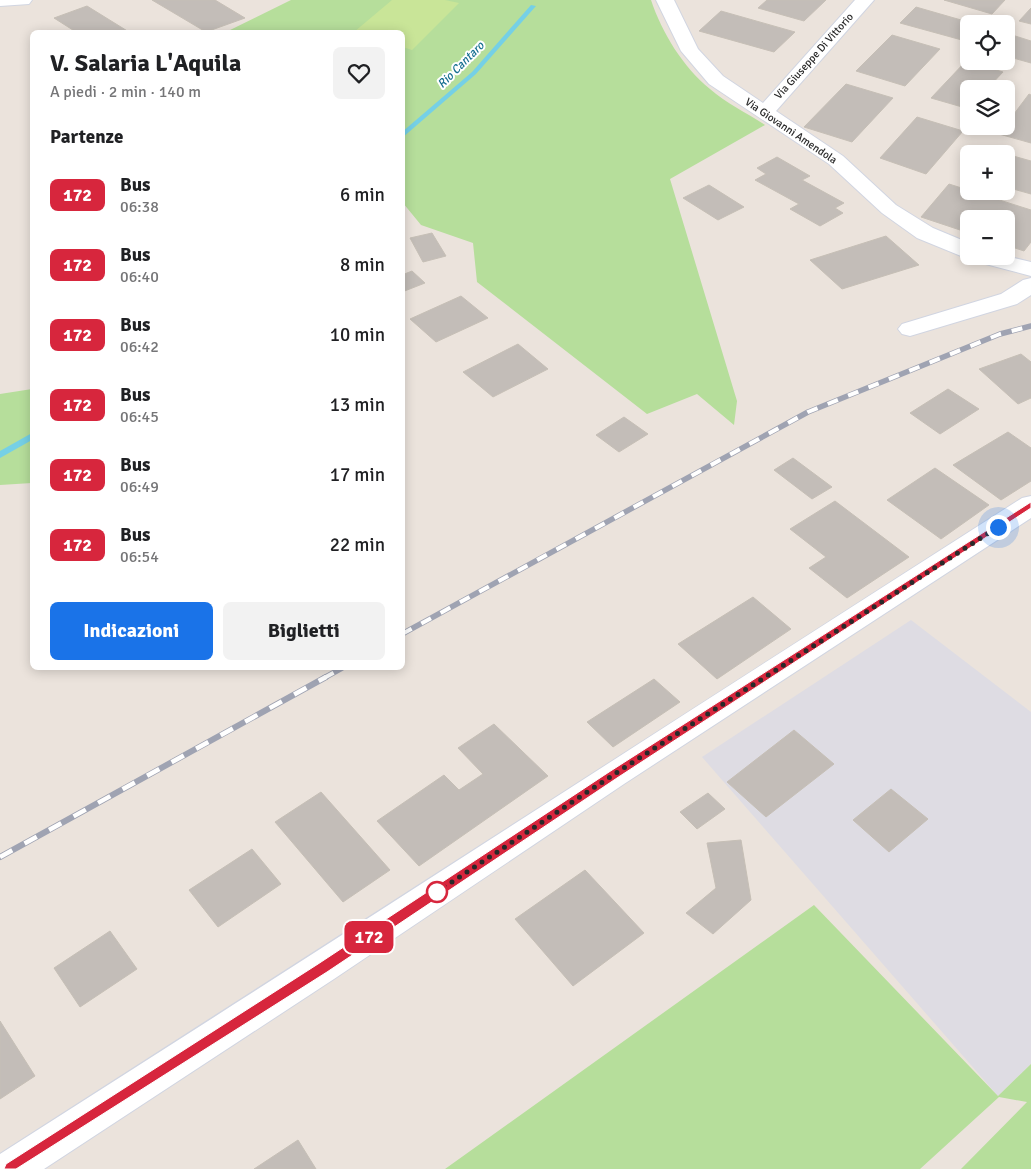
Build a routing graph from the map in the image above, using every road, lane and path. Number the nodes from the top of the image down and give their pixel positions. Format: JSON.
{"nodes":[{"id":1,"x":23,"y":0,"type":"edge"},
{"id":2,"x":665,"y":0,"type":"edge"},
{"id":3,"x":864,"y":0,"type":"edge"},
{"id":4,"x":0,"y":1,"type":"edge"},
{"id":5,"x":764,"y":112,"type":"junction"},
{"id":6,"x":960,"y":247,"type":"edge"},
{"id":7,"x":1015,"y":265,"type":"edge"},
{"id":8,"x":1031,"y":269,"type":"edge"},
{"id":9,"x":1031,"y":285,"type":"edge"},
{"id":10,"x":910,"y":329,"type":"dead end"},
{"id":11,"x":1031,"y":505,"type":"edge"},
{"id":12,"x":11,"y":1169,"type":"edge"}],
"edges":[{"from":1,"to":4,"type":"street"},
{"from":2,"to":5,"type":"street","name":"Via Giovanni Amendola"},
{"from":3,"to":5,"type":"street","name":"Via Giuseppe Di Vittorio"},
{"from":5,"to":6,"type":"street","name":"Via Giovanni Amendola"},
{"from":7,"to":8,"type":"street"},
{"from":9,"to":10,"type":"street"},
{"from":11,"to":12,"type":"street"}]}
